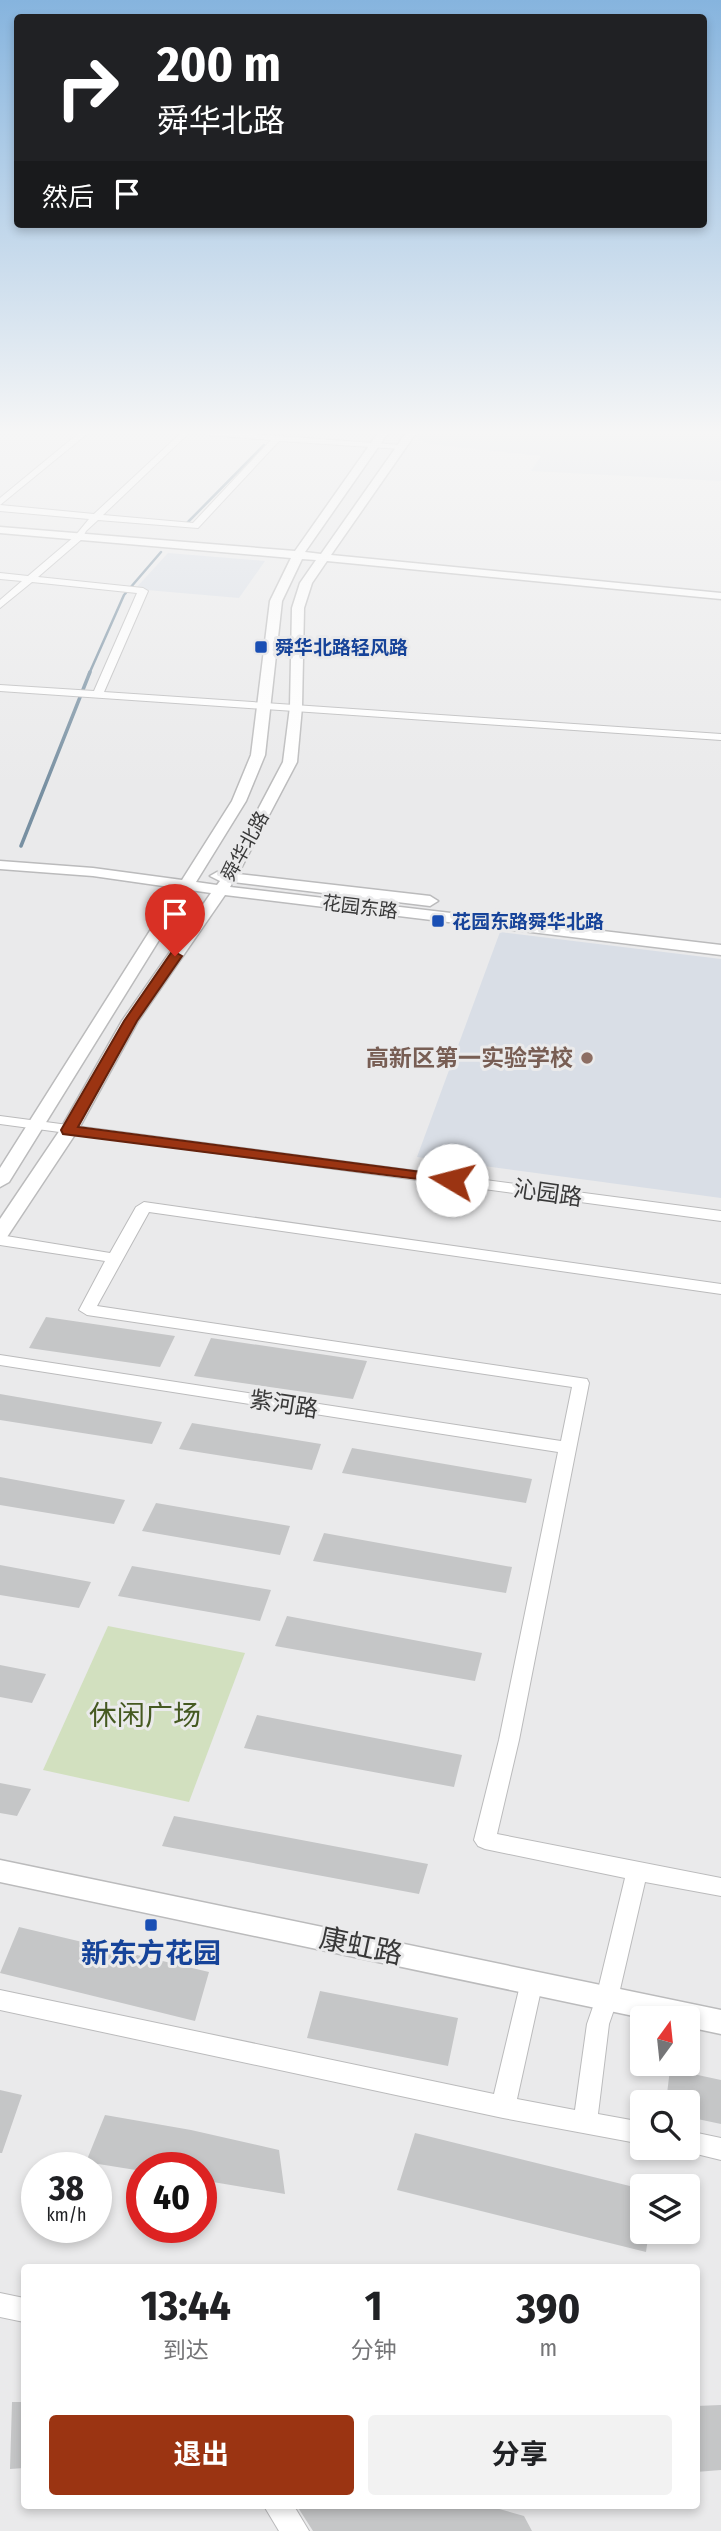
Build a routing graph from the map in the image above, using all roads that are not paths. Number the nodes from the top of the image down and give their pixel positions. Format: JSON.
{"nodes":[{"id":1,"x":63,"y":551,"type":"edge"},
{"id":2,"x":251,"y":551,"type":"edge"},
{"id":3,"x":301,"y":551,"type":"edge"},
{"id":4,"x":326,"y":551,"type":"edge"},
{"id":5,"x":298,"y":555,"type":"junction"},
{"id":6,"x":323,"y":556,"type":"junction"},
{"id":7,"x":0,"y":576,"type":"edge"},
{"id":8,"x":30,"y":579,"type":"junction"},
{"id":9,"x":721,"y":593,"type":"edge"},
{"id":10,"x":0,"y":605,"type":"edge"},
{"id":11,"x":0,"y":688,"type":"edge"},
{"id":12,"x":98,"y":695,"type":"junction"},
{"id":13,"x":266,"y":706,"type":"junction"},
{"id":14,"x":296,"y":707,"type":"junction"},
{"id":15,"x":721,"y":737,"type":"edge"},
{"id":16,"x":0,"y":855,"type":"edge"},
{"id":17,"x":0,"y":865,"type":"edge"},
{"id":18,"x":189,"y":879,"type":"junction"},
{"id":19,"x":225,"y":884,"type":"junction"},
{"id":20,"x":721,"y":937,"type":"edge"},
{"id":21,"x":721,"y":950,"type":"edge"},
{"id":22,"x":0,"y":1121,"type":"edge"},
{"id":23,"x":37,"y":1125,"type":"junction"},
{"id":24,"x":69,"y":1130,"type":"junction"},
{"id":25,"x":2,"y":1177,"type":"edge"},
{"id":26,"x":721,"y":1216,"type":"edge"},
{"id":27,"x":0,"y":1233,"type":"edge"},
{"id":28,"x":0,"y":1240,"type":"edge"},
{"id":29,"x":115,"y":1258,"type":"junction"},
{"id":30,"x":721,"y":1289,"type":"edge"},
{"id":31,"x":0,"y":1360,"type":"edge"},
{"id":32,"x":568,"y":1448,"type":"junction"},
{"id":33,"x":0,"y":1871,"type":"edge"},
{"id":34,"x":637,"y":1871,"type":"junction"},
{"id":35,"x":721,"y":1887,"type":"edge"},
{"id":36,"x":533,"y":1982,"type":"junction"},
{"id":37,"x":607,"y":1998,"type":"junction"},
{"id":38,"x":0,"y":2000,"type":"edge"},
{"id":39,"x":721,"y":2022,"type":"edge"},
{"id":40,"x":503,"y":2107,"type":"junction"},
{"id":41,"x":585,"y":2123,"type":"junction"},
{"id":42,"x":630,"y":2131,"type":"edge"},
{"id":43,"x":700,"y":2145,"type":"edge"},
{"id":44,"x":721,"y":2149,"type":"edge"},
{"id":45,"x":0,"y":2305,"type":"edge"},
{"id":46,"x":21,"y":2309,"type":"edge"},
{"id":47,"x":280,"y":2509,"type":"edge"},
{"id":48,"x":295,"y":2531,"type":"edge"}],
"edges":[{"from":1,"to":8,"type":"street"},
{"from":2,"to":5,"type":"main road"},
{"from":3,"to":5,"type":"main road","name":"舜华北路"},
{"from":4,"to":6,"type":"main road","name":"舜华北路"},
{"from":5,"to":6,"type":"main road"},
{"from":5,"to":13,"type":"main road","name":"舜华北路"},
{"from":6,"to":9,"type":"main road"},
{"from":6,"to":14,"type":"main road","name":"舜华北路"},
{"from":7,"to":8,"type":"street"},
{"from":8,"to":10,"type":"street"},
{"from":8,"to":12,"type":"street"},
{"from":11,"to":12,"type":"street"},
{"from":12,"to":13,"type":"street"},
{"from":13,"to":14,"type":"street"},
{"from":13,"to":18,"type":"main road","name":"舜华北路"},
{"from":14,"to":15,"type":"street"},
{"from":14,"to":19,"type":"main road","name":"舜华北路"},
{"from":16,"to":18,"type":"main road","name":"花园东路"},
{"from":17,"to":18,"type":"main road","name":"花园东路"},
{"from":18,"to":19,"type":"main road","name":"花园东路"},
{"from":18,"to":23,"type":"main road","name":"舜华北路"},
{"from":19,"to":20,"type":"main road","name":"花园东路"},
{"from":19,"to":21,"type":"main road","name":"花园东路"},
{"from":19,"to":24,"type":"main road","name":"舜华北路"},
{"from":22,"to":23,"type":"street","name":"沁园路"},
{"from":23,"to":24,"type":"street","name":"沁园路"},
{"from":23,"to":25,"type":"main road","name":"舜华北路"},
{"from":24,"to":26,"type":"street","name":"沁园路"},
{"from":24,"to":27,"type":"main road","name":"舜华北路"},
{"from":28,"to":29,"type":"street"},
{"from":29,"to":30,"type":"street"},
{"from":29,"to":32,"type":"street"},
{"from":31,"to":32,"type":"street","name":"紫河路"},
{"from":32,"to":34,"type":"street"},
{"from":33,"to":36,"type":"main road","name":"康虹路"},
{"from":34,"to":35,"type":"street"},
{"from":34,"to":37,"type":"street"},
{"from":36,"to":37,"type":"main road","name":"康虹路"},
{"from":36,"to":40,"type":"street"},
{"from":37,"to":39,"type":"main road","name":"康虹路"},
{"from":37,"to":41,"type":"street"},
{"from":38,"to":40,"type":"street"},
{"from":40,"to":41,"type":"street"},
{"from":41,"to":42,"type":"street"},
{"from":43,"to":44,"type":"street"},
{"from":45,"to":46,"type":"street"},
{"from":47,"to":48,"type":"street"}]}
